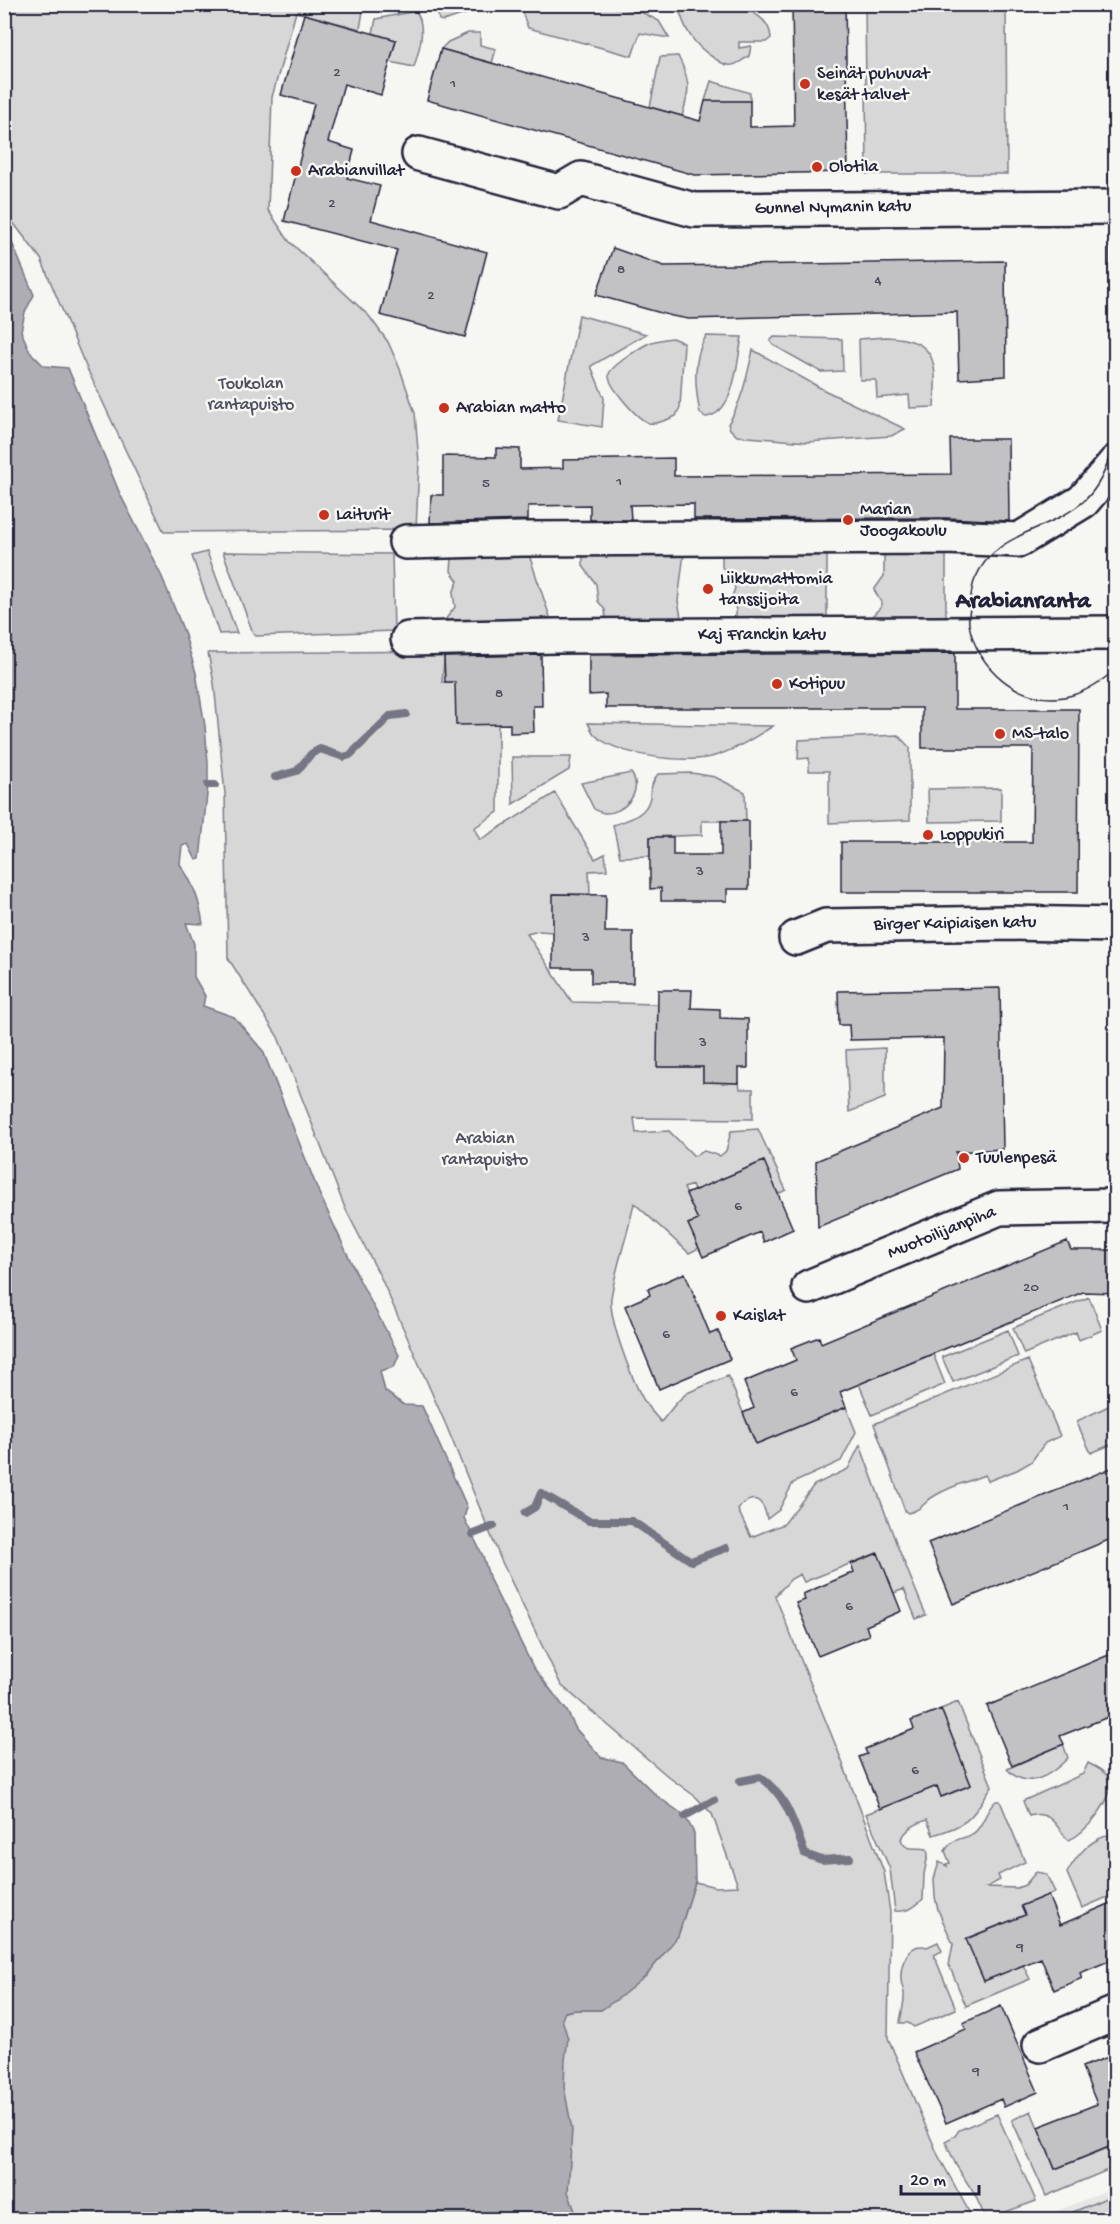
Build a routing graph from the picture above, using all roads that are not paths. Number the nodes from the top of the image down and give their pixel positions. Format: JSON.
{"nodes":[{"id":1,"x":418,"y":154,"type":"dead end"},
{"id":2,"x":1116,"y":207,"type":"edge"},
{"id":3,"x":1116,"y":462,"type":"edge"},
{"id":4,"x":406,"y":542,"type":"dead end"},
{"id":5,"x":1116,"y":633,"type":"edge"},
{"id":6,"x":408,"y":639,"type":"dead end"},
{"id":7,"x":1116,"y":925,"type":"edge"},
{"id":8,"x":796,"y":938,"type":"dead end"},
{"id":9,"x":1116,"y":1206,"type":"edge"},
{"id":10,"x":809,"y":1287,"type":"dead end"},
{"id":11,"x":1116,"y":2013,"type":"edge"},
{"id":12,"x":1040,"y":2045,"type":"dead end"}],
"edges":[{"from":1,"to":2,"type":"street","name":"Gunnel Nymanin katu"},
{"from":3,"to":4,"type":"street"},
{"from":5,"to":6,"type":"street","name":"Kaj Franckin katu"},
{"from":7,"to":8,"type":"street","name":"Birger Kaipiaisen katu"},
{"from":9,"to":10,"type":"street","name":"Muotoilijanpiha"},
{"from":11,"to":12,"type":"street"}]}
